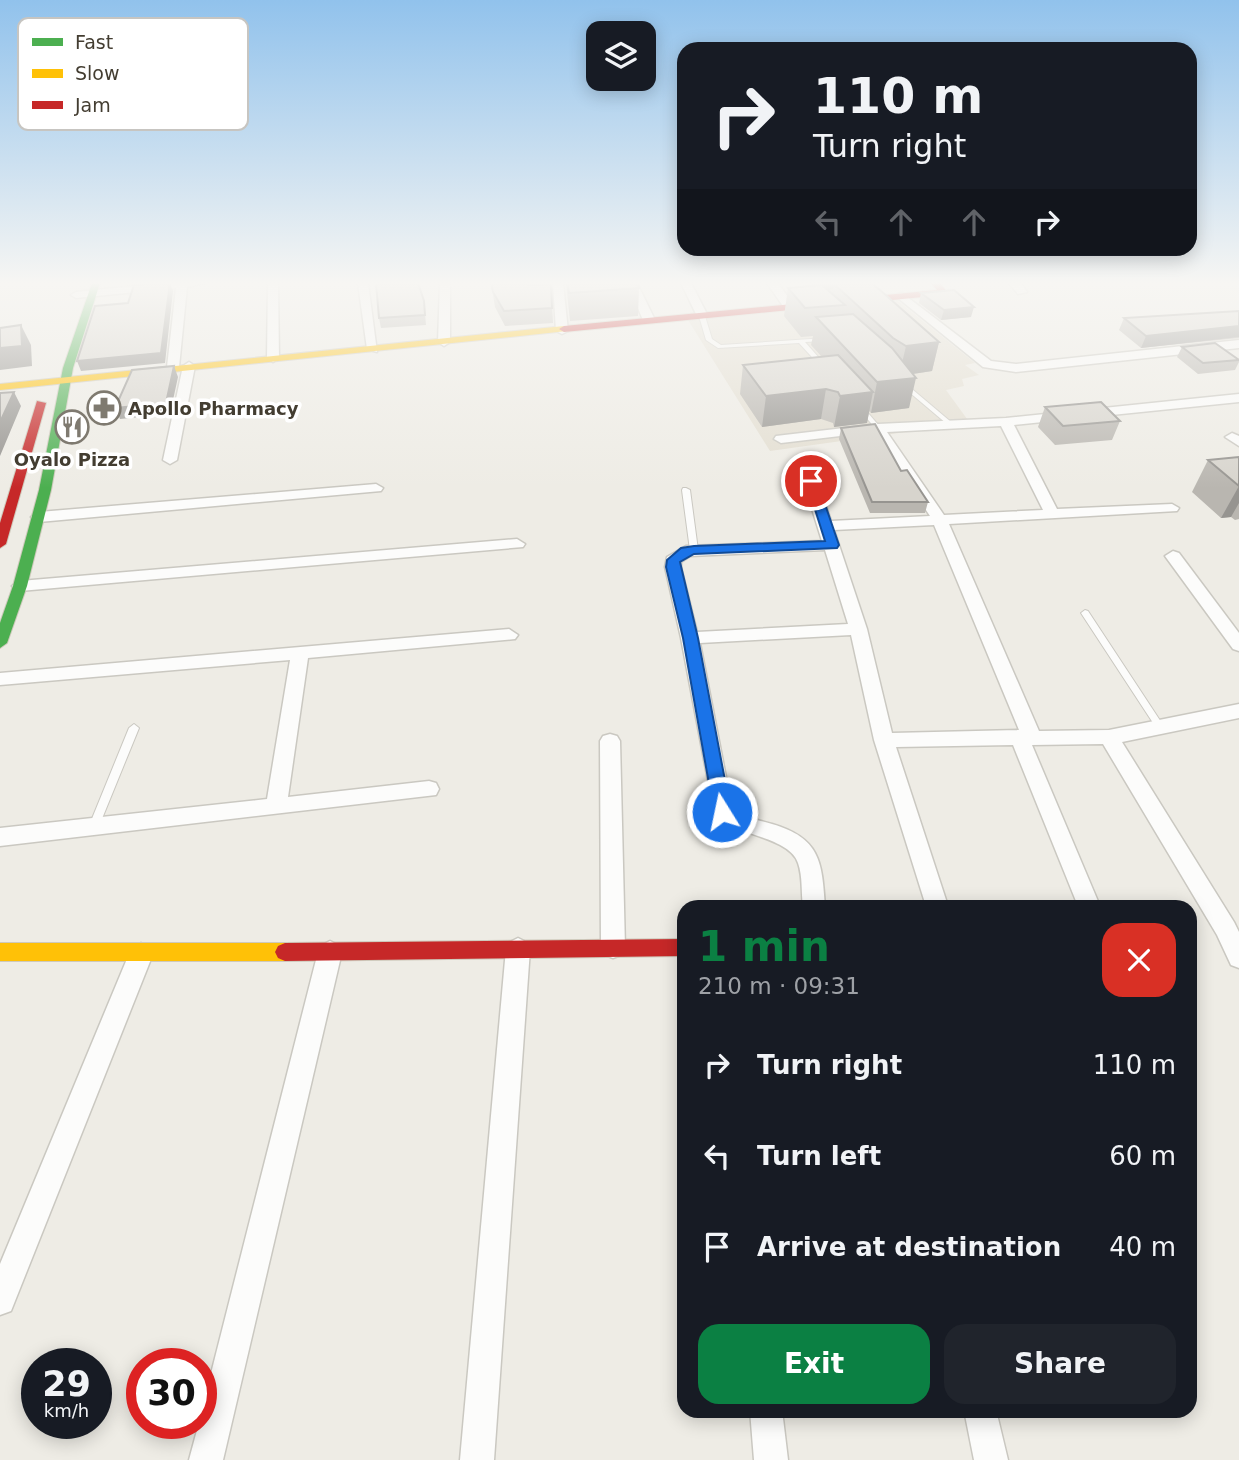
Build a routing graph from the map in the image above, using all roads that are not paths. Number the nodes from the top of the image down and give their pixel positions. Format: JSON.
{"nodes":[{"id":1,"x":60,"y":351,"type":"edge"},
{"id":2,"x":72,"y":351,"type":"edge"},
{"id":3,"x":181,"y":351,"type":"edge"},
{"id":4,"x":273,"y":351,"type":"edge"},
{"id":5,"x":349,"y":351,"type":"edge"},
{"id":6,"x":810,"y":351,"type":"edge"},
{"id":7,"x":971,"y":351,"type":"edge"},
{"id":8,"x":1167,"y":351,"type":"edge"},
{"id":9,"x":1220,"y":351,"type":"edge"},
{"id":10,"x":273,"y":358,"type":"junction"},
{"id":11,"x":1230,"y":359,"type":"edge"},
{"id":12,"x":181,"y":367,"type":"junction"},
{"id":13,"x":827,"y":371,"type":"edge"},
{"id":14,"x":892,"y":377,"type":"edge"},
{"id":15,"x":66,"y":380,"type":"junction"},
{"id":16,"x":0,"y":387,"type":"edge"},
{"id":17,"x":45,"y":387,"type":"junction"},
{"id":18,"x":1239,"y":398,"type":"edge"},
{"id":19,"x":853,"y":400,"type":"edge"},
{"id":20,"x":1006,"y":422,"type":"junction"},
{"id":21,"x":949,"y":423,"type":"junction"},
{"id":22,"x":878,"y":428,"type":"junction"},
{"id":23,"x":781,"y":439,"type":"dead end"},
{"id":24,"x":803,"y":458,"type":"dead end"},
{"id":25,"x":170,"y":460,"type":"dead end"},
{"id":26,"x":376,"y":488,"type":"dead end"},
{"id":27,"x":45,"y":490,"type":"junction"},
{"id":28,"x":686,"y":490,"type":"dead end"},
{"id":29,"x":8,"y":494,"type":"edge"},
{"id":30,"x":1172,"y":508,"type":"dead end"},
{"id":31,"x":1052,"y":514,"type":"junction"},
{"id":32,"x":39,"y":517,"type":"junction"},
{"id":33,"x":939,"y":519,"type":"junction"},
{"id":34,"x":827,"y":526,"type":"junction"},
{"id":35,"x":0,"y":544,"type":"edge"},
{"id":36,"x":517,"y":544,"type":"dead end"},
{"id":37,"x":833,"y":545,"type":"junction"},
{"id":38,"x":694,"y":550,"type":"junction"},
{"id":39,"x":1174,"y":556,"type":"dead end"},
{"id":40,"x":20,"y":586,"type":"junction"},
{"id":41,"x":1085,"y":613,"type":"dead end"},
{"id":42,"x":3,"y":622,"type":"edge"},
{"id":43,"x":858,"y":629,"type":"junction"},
{"id":44,"x":509,"y":635,"type":"dead end"},
{"id":45,"x":691,"y":638,"type":"junction"},
{"id":46,"x":0,"y":643,"type":"edge"},
{"id":47,"x":1239,"y":645,"type":"edge"},
{"id":48,"x":300,"y":654,"type":"junction"},
{"id":49,"x":0,"y":679,"type":"edge"},
{"id":50,"x":1239,"y":711,"type":"edge"},
{"id":51,"x":1160,"y":727,"type":"junction"},
{"id":52,"x":134,"y":728,"type":"dead end"},
{"id":53,"x":1025,"y":737,"type":"junction"},
{"id":54,"x":1109,"y":737,"type":"junction"},
{"id":55,"x":884,"y":740,"type":"junction"},
{"id":56,"x":610,"y":741,"type":"dead end"},
{"id":57,"x":429,"y":789,"type":"dead end"},
{"id":58,"x":276,"y":806,"type":"junction"},
{"id":59,"x":94,"y":826,"type":"junction"},
{"id":60,"x":0,"y":837,"type":"edge"},
{"id":61,"x":813,"y":900,"type":"edge"},
{"id":62,"x":935,"y":900,"type":"edge"},
{"id":63,"x":1087,"y":900,"type":"edge"},
{"id":64,"x":677,"y":947,"type":"edge"},
{"id":65,"x":613,"y":948,"type":"junction"},
{"id":66,"x":518,"y":949,"type":"junction"},
{"id":67,"x":0,"y":952,"type":"edge"},
{"id":68,"x":330,"y":952,"type":"junction"},
{"id":69,"x":141,"y":954,"type":"junction"},
{"id":70,"x":1239,"y":957,"type":"edge"},
{"id":71,"x":0,"y":1300,"type":"edge"},
{"id":72,"x":767,"y":1418,"type":"edge"},
{"id":73,"x":982,"y":1418,"type":"edge"},
{"id":74,"x":206,"y":1460,"type":"edge"},
{"id":75,"x":477,"y":1460,"type":"edge"},
{"id":76,"x":771,"y":1460,"type":"edge"},
{"id":77,"x":991,"y":1460,"type":"edge"}],
"edges":[{"from":1,"to":17,"type":"main road"},
{"from":2,"to":15,"type":"main road"},
{"from":3,"to":12,"type":"street"},
{"from":4,"to":10,"type":"street"},
{"from":5,"to":10,"type":"main road"},
{"from":6,"to":13,"type":"lane"},
{"from":7,"to":8,"type":"street"},
{"from":9,"to":11,"type":"street"},
{"from":10,"to":12,"type":"main road"},
{"from":12,"to":15,"type":"main road"},
{"from":12,"to":25,"type":"street"},
{"from":14,"to":21,"type":"lane"},
{"from":15,"to":17,"type":"main road"},
{"from":15,"to":27,"type":"main road"},
{"from":16,"to":17,"type":"main road"},
{"from":17,"to":29,"type":"main road"},
{"from":18,"to":20,"type":"street"},
{"from":19,"to":22,"type":"lane"},
{"from":20,"to":21,"type":"street"},
{"from":20,"to":31,"type":"street"},
{"from":21,"to":22,"type":"street"},
{"from":22,"to":23,"type":"street"},
{"from":22,"to":33,"type":"street"},
{"from":24,"to":34,"type":"street"},
{"from":26,"to":32,"type":"street"},
{"from":27,"to":29,"type":"street"},
{"from":27,"to":32,"type":"main road"},
{"from":28,"to":38,"type":"lane"},
{"from":29,"to":35,"type":"main road"},
{"from":30,"to":31,"type":"street"},
{"from":31,"to":33,"type":"street"},
{"from":32,"to":40,"type":"main road"},
{"from":33,"to":34,"type":"street"},
{"from":33,"to":53,"type":"street"},
{"from":34,"to":37,"type":"street"},
{"from":36,"to":40,"type":"street"},
{"from":37,"to":38,"type":"street"},
{"from":37,"to":43,"type":"street"},
{"from":38,"to":45,"type":"street"},
{"from":39,"to":47,"type":"street"},
{"from":40,"to":42,"type":"main road"},
{"from":41,"to":51,"type":"lane"},
{"from":42,"to":46,"type":"main road"},
{"from":43,"to":45,"type":"street"},
{"from":43,"to":55,"type":"street"},
{"from":44,"to":48,"type":"street"},
{"from":45,"to":61,"type":"street"},
{"from":48,"to":49,"type":"street"},
{"from":48,"to":58,"type":"street"},
{"from":50,"to":51,"type":"street"},
{"from":51,"to":54,"type":"street"},
{"from":52,"to":59,"type":"lane"},
{"from":53,"to":54,"type":"street"},
{"from":53,"to":55,"type":"street"},
{"from":53,"to":63,"type":"street"},
{"from":54,"to":70,"type":"street"},
{"from":55,"to":62,"type":"street"},
{"from":56,"to":65,"type":"street"},
{"from":57,"to":58,"type":"street"},
{"from":58,"to":59,"type":"street"},
{"from":59,"to":60,"type":"street"},
{"from":64,"to":65,"type":"main road"},
{"from":65,"to":66,"type":"main road"},
{"from":66,"to":68,"type":"main road"},
{"from":66,"to":75,"type":"street"},
{"from":67,"to":69,"type":"main road"},
{"from":68,"to":69,"type":"main road"},
{"from":68,"to":74,"type":"street"},
{"from":69,"to":71,"type":"street"},
{"from":72,"to":76,"type":"street"},
{"from":73,"to":77,"type":"street"}]}
